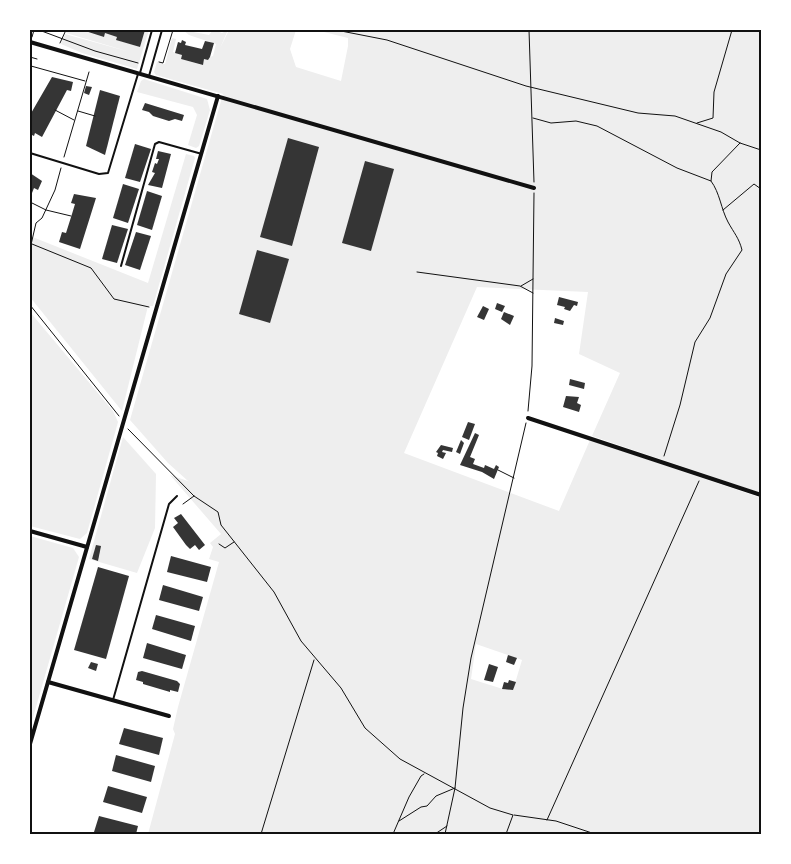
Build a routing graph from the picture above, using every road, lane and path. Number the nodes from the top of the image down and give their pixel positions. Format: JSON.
{"nodes":[{"id":1,"x":39,"y":30,"type":"edge"},
{"id":2,"x":66,"y":30,"type":"edge"},
{"id":3,"x":152,"y":30,"type":"edge"},
{"id":4,"x":162,"y":30,"type":"edge"},
{"id":5,"x":173,"y":30,"type":"edge"},
{"id":6,"x":336,"y":30,"type":"edge"},
{"id":7,"x":529,"y":30,"type":"edge"},
{"id":8,"x":732,"y":30,"type":"edge"},
{"id":9,"x":62,"y":39,"type":"junction"},
{"id":10,"x":30,"y":42,"type":"edge"},
{"id":11,"x":57,"y":50,"type":"junction"},
{"id":12,"x":30,"y":57,"type":"edge"},
{"id":13,"x":37,"y":59,"type":"dead end"},
{"id":14,"x":153,"y":60,"type":"junction"},
{"id":15,"x":143,"y":65,"type":"junction"},
{"id":16,"x":30,"y":69,"type":"edge"},
{"id":17,"x":89,"y":72,"type":"dead end"},
{"id":18,"x":139,"y":74,"type":"junction"},
{"id":19,"x":148,"y":77,"type":"junction"},
{"id":20,"x":87,"y":78,"type":"dead end"},
{"id":21,"x":86,"y":82,"type":"dead end"},
{"id":22,"x":532,"y":86,"type":"junction"},
{"id":23,"x":218,"y":96,"type":"junction"},
{"id":24,"x":55,"y":110,"type":"dead end"},
{"id":25,"x":78,"y":111,"type":"dead end"},
{"id":26,"x":95,"y":116,"type":"dead end"},
{"id":27,"x":533,"y":118,"type":"junction"},
{"id":28,"x":75,"y":121,"type":"dead end"},
{"id":29,"x":697,"y":123,"type":"junction"},
{"id":30,"x":740,"y":143,"type":"junction"},
{"id":31,"x":761,"y":150,"type":"edge"},
{"id":32,"x":30,"y":153,"type":"edge"},
{"id":33,"x":202,"y":154,"type":"junction"},
{"id":34,"x":711,"y":182,"type":"junction"},
{"id":35,"x":534,"y":188,"type":"junction"},
{"id":36,"x":761,"y":189,"type":"edge"},
{"id":37,"x":30,"y":202,"type":"edge"},
{"id":38,"x":723,"y":210,"type":"junction"},
{"id":39,"x":71,"y":216,"type":"dead end"},
{"id":40,"x":32,"y":237,"type":"dead end"},
{"id":41,"x":32,"y":244,"type":"junction"},
{"id":42,"x":30,"y":249,"type":"edge"},
{"id":43,"x":121,"y":266,"type":"dead end"},
{"id":44,"x":417,"y":272,"type":"dead end"},
{"id":45,"x":533,"y":279,"type":"junction"},
{"id":46,"x":520,"y":286,"type":"junction"},
{"id":47,"x":533,"y":293,"type":"junction"},
{"id":48,"x":30,"y":305,"type":"edge"},
{"id":49,"x":157,"y":309,"type":"junction"},
{"id":50,"x":528,"y":418,"type":"junction"},
{"id":51,"x":123,"y":424,"type":"junction"},
{"id":52,"x":663,"y":462,"type":"junction"},
{"id":53,"x":498,"y":470,"type":"dead end"},
{"id":54,"x":702,"y":474,"type":"junction"},
{"id":55,"x":514,"y":478,"type":"junction"},
{"id":56,"x":178,"y":496,"type":"dead end"},
{"id":57,"x":194,"y":496,"type":"junction"},
{"id":58,"x":761,"y":496,"type":"edge"},
{"id":59,"x":183,"y":504,"type":"dead end"},
{"id":60,"x":30,"y":531,"type":"edge"},
{"id":61,"x":234,"y":542,"type":"junction"},
{"id":62,"x":219,"y":544,"type":"dead end"},
{"id":63,"x":87,"y":546,"type":"junction"},
{"id":64,"x":315,"y":659,"type":"junction"},
{"id":65,"x":48,"y":682,"type":"junction"},
{"id":66,"x":113,"y":700,"type":"junction"},
{"id":67,"x":169,"y":716,"type":"dead end"},
{"id":68,"x":30,"y":744,"type":"edge"},
{"id":69,"x":426,"y":773,"type":"junction"},
{"id":70,"x":455,"y":788,"type":"junction"},
{"id":71,"x":513,"y":815,"type":"junction"},
{"id":72,"x":547,"y":820,"type":"junction"},
{"id":73,"x":399,"y":821,"type":"junction"},
{"id":74,"x":447,"y":826,"type":"junction"},
{"id":75,"x":261,"y":834,"type":"edge"},
{"id":76,"x":393,"y":834,"type":"edge"},
{"id":77,"x":435,"y":834,"type":"edge"},
{"id":78,"x":445,"y":834,"type":"edge"},
{"id":79,"x":506,"y":834,"type":"edge"},
{"id":80,"x":596,"y":834,"type":"edge"}],
"edges":[{"from":1,"to":9,"type":"path"},
{"from":2,"to":9,"type":"path"},
{"from":3,"to":15,"type":"lane"},
{"from":4,"to":14,"type":"lane"},
{"from":5,"to":14,"type":"path"},
{"from":6,"to":22,"type":"path"},
{"from":7,"to":22,"type":"path"},
{"from":8,"to":29,"type":"path"},
{"from":9,"to":11,"type":"path"},
{"from":9,"to":15,"type":"path"},
{"from":10,"to":11,"type":"street"},
{"from":11,"to":18,"type":"street"},
{"from":12,"to":13,"type":"path"},
{"from":14,"to":19,"type":"lane"},
{"from":15,"to":18,"type":"lane"},
{"from":16,"to":21,"type":"path"},
{"from":17,"to":20,"type":"path"},
{"from":18,"to":19,"type":"street"},
{"from":18,"to":32,"type":"lane"},
{"from":19,"to":23,"type":"street"},
{"from":22,"to":27,"type":"path"},
{"from":22,"to":29,"type":"path"},
{"from":23,"to":33,"type":"street"},
{"from":23,"to":35,"type":"street"},
{"from":24,"to":28,"type":"path"},
{"from":25,"to":26,"type":"path"},
{"from":27,"to":34,"type":"path"},
{"from":27,"to":35,"type":"path"},
{"from":29,"to":30,"type":"path"},
{"from":30,"to":31,"type":"path"},
{"from":30,"to":34,"type":"path"},
{"from":33,"to":43,"type":"lane"},
{"from":33,"to":49,"type":"street"},
{"from":34,"to":38,"type":"path"},
{"from":35,"to":45,"type":"path"},
{"from":36,"to":38,"type":"path"},
{"from":37,"to":39,"type":"path"},
{"from":38,"to":52,"type":"path"},
{"from":40,"to":41,"type":"path"},
{"from":41,"to":42,"type":"path"},
{"from":41,"to":49,"type":"path"},
{"from":44,"to":46,"type":"path"},
{"from":45,"to":46,"type":"path"},
{"from":45,"to":47,"type":"path"},
{"from":46,"to":47,"type":"path"},
{"from":47,"to":50,"type":"path"},
{"from":48,"to":51,"type":"path"},
{"from":49,"to":51,"type":"street"},
{"from":50,"to":52,"type":"street"},
{"from":50,"to":55,"type":"path"},
{"from":51,"to":57,"type":"path"},
{"from":51,"to":63,"type":"street"},
{"from":52,"to":54,"type":"street"},
{"from":53,"to":55,"type":"path"},
{"from":54,"to":58,"type":"street"},
{"from":54,"to":72,"type":"path"},
{"from":55,"to":70,"type":"path"},
{"from":56,"to":66,"type":"lane"},
{"from":57,"to":59,"type":"path"},
{"from":57,"to":61,"type":"path"},
{"from":60,"to":63,"type":"street"},
{"from":61,"to":62,"type":"path"},
{"from":61,"to":64,"type":"path"},
{"from":63,"to":65,"type":"street"},
{"from":64,"to":69,"type":"path"},
{"from":64,"to":75,"type":"path"},
{"from":65,"to":66,"type":"street"},
{"from":65,"to":68,"type":"street"},
{"from":66,"to":67,"type":"street"},
{"from":69,"to":70,"type":"path"},
{"from":69,"to":73,"type":"path"},
{"from":70,"to":71,"type":"path"},
{"from":70,"to":73,"type":"path"},
{"from":70,"to":74,"type":"path"},
{"from":71,"to":72,"type":"path"},
{"from":71,"to":79,"type":"path"},
{"from":72,"to":80,"type":"path"},
{"from":73,"to":76,"type":"path"},
{"from":74,"to":77,"type":"path"},
{"from":74,"to":78,"type":"path"}]}
